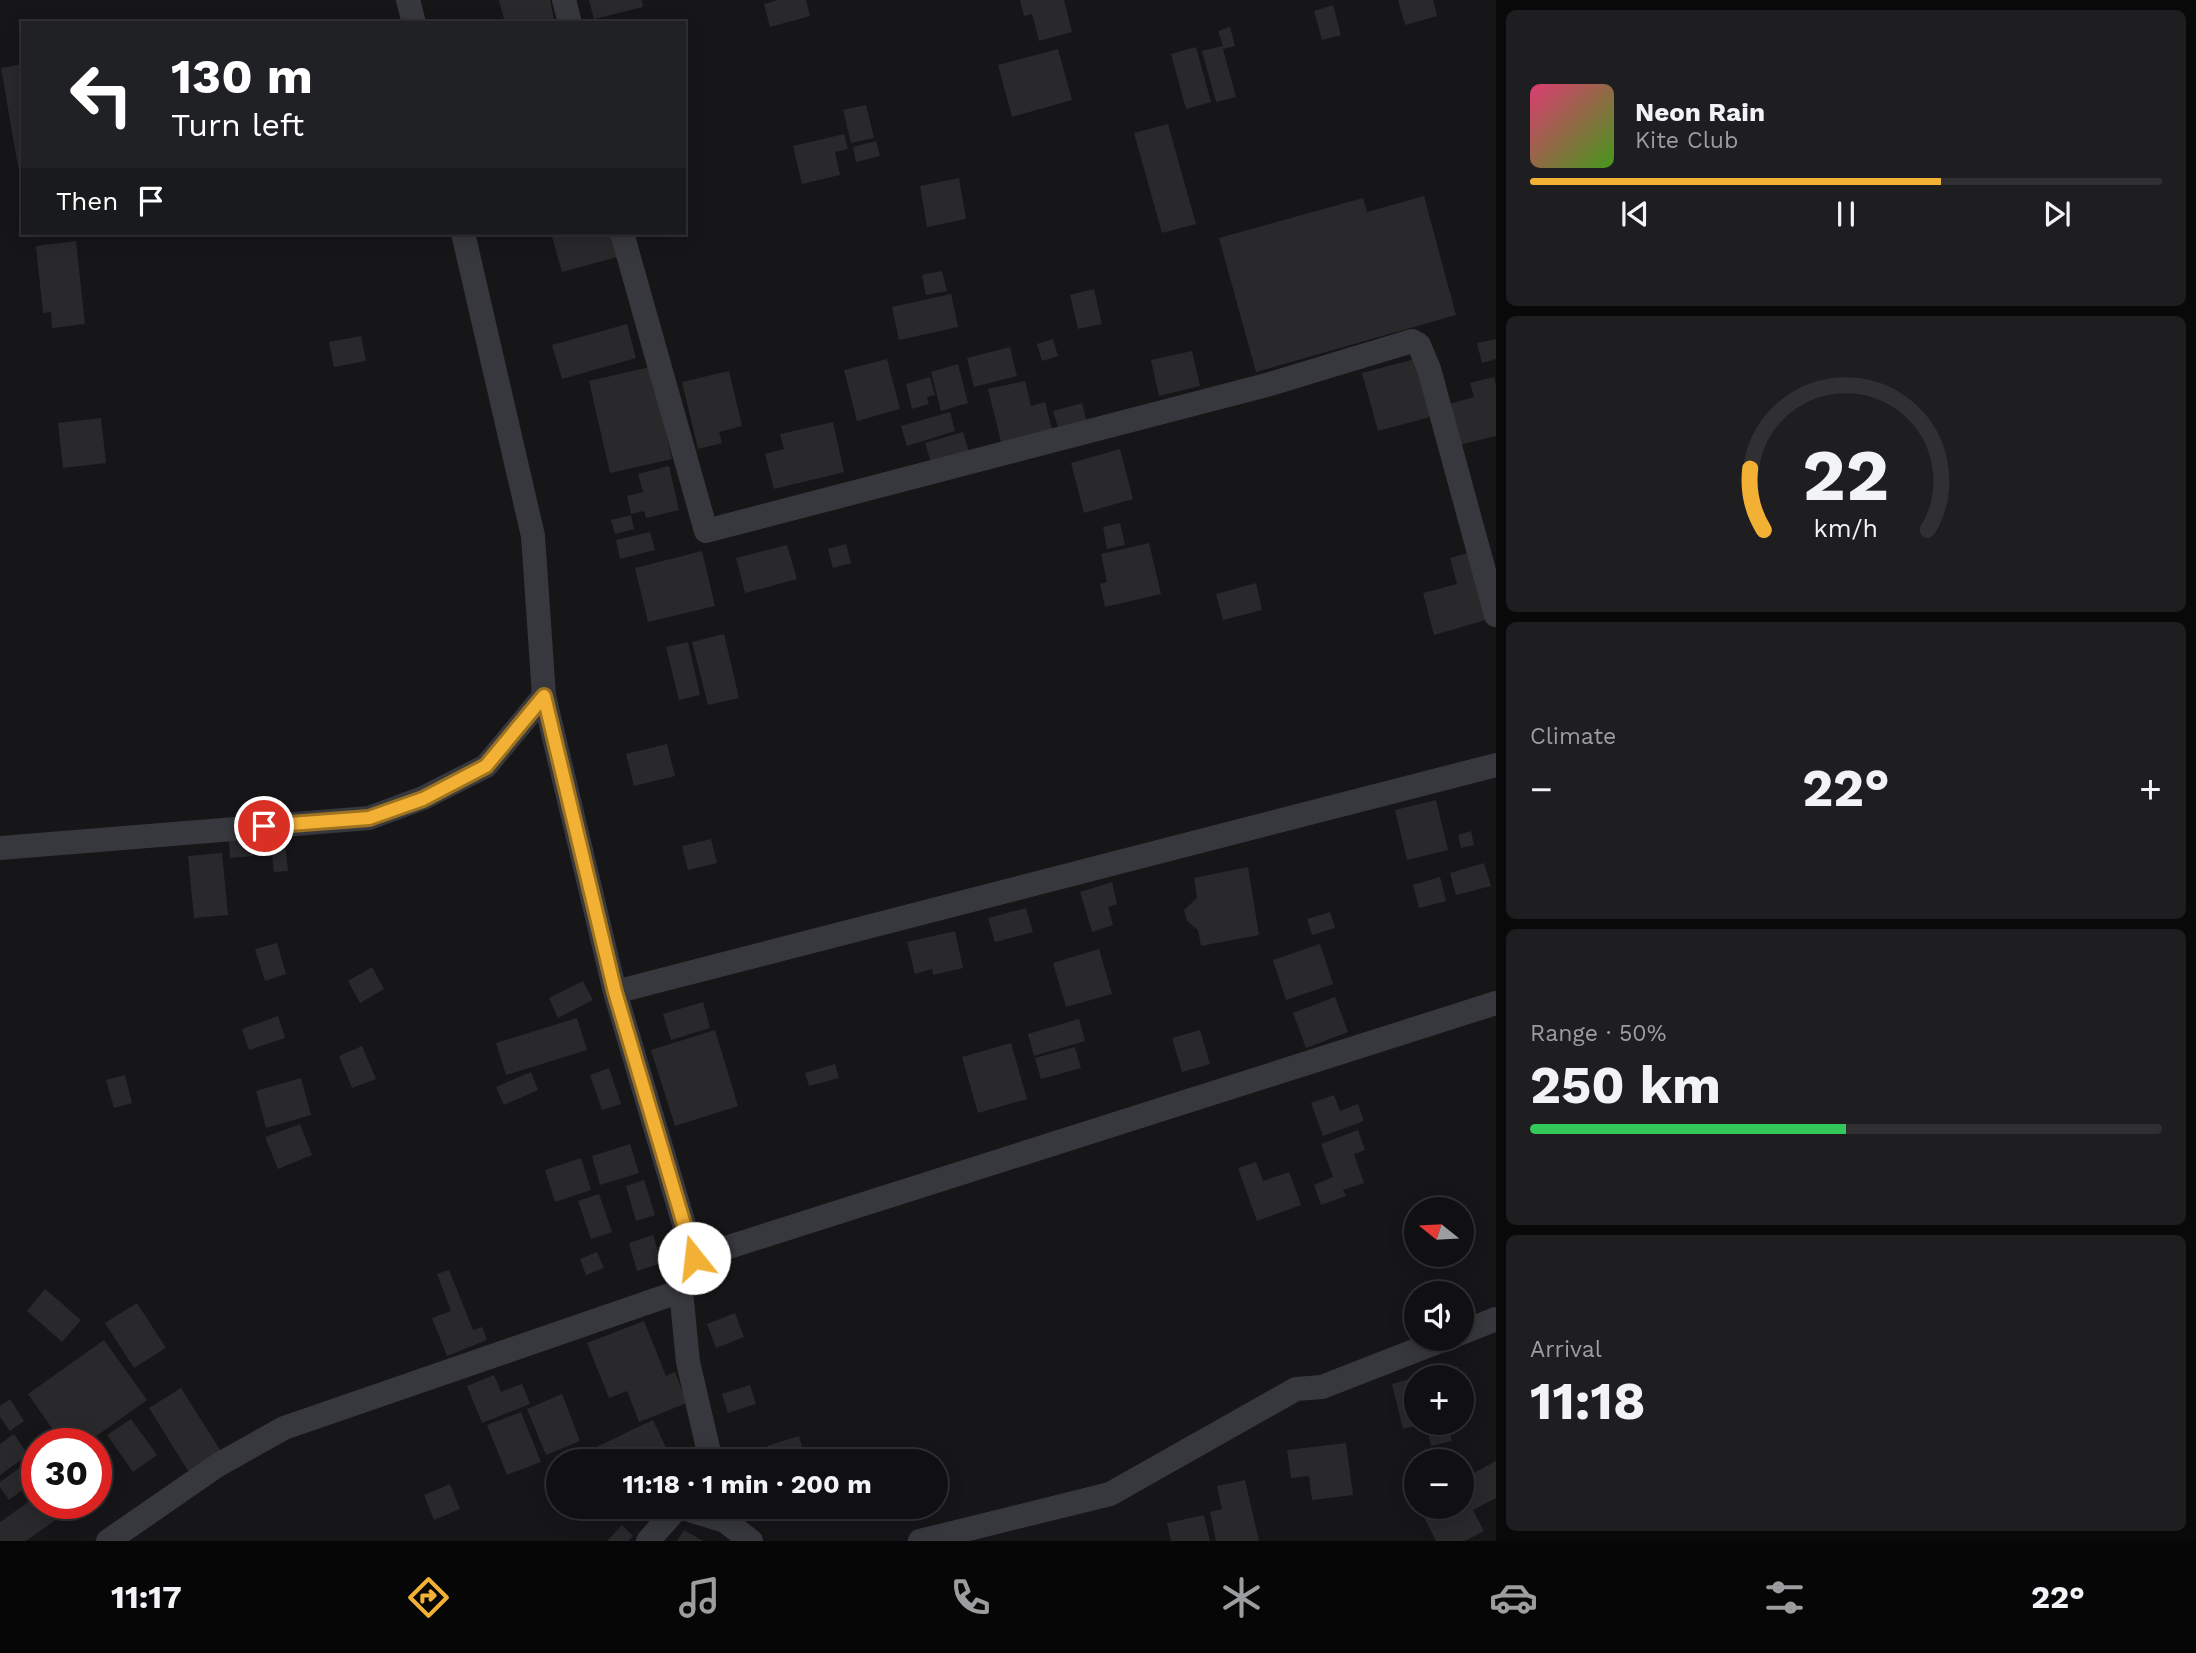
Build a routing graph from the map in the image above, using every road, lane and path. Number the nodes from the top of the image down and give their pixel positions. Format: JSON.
{"nodes":[{"id":1,"x":408,"y":0,"type":"edge"},
{"id":2,"x":564,"y":0,"type":"edge"},
{"id":3,"x":413,"y":21,"type":"edge"},
{"id":4,"x":569,"y":21,"type":"edge"},
{"id":5,"x":463,"y":235,"type":"edge"},
{"id":6,"x":623,"y":235,"type":"edge"},
{"id":7,"x":1496,"y":615,"type":"edge"},
{"id":8,"x":544,"y":696,"type":"junction"},
{"id":9,"x":1496,"y":765,"type":"edge"},
{"id":10,"x":0,"y":848,"type":"edge"},
{"id":11,"x":615,"y":992,"type":"junction"},
{"id":12,"x":1496,"y":1003,"type":"edge"},
{"id":13,"x":694,"y":1258,"type":"junction"},
{"id":14,"x":681,"y":1291,"type":"junction"},
{"id":15,"x":1496,"y":1319,"type":"edge"},
{"id":16,"x":1474,"y":1327,"type":"edge"},
{"id":17,"x":1414,"y":1351,"type":"edge"},
{"id":18,"x":708,"y":1449,"type":"edge"},
{"id":19,"x":668,"y":1519,"type":"edge"},
{"id":20,"x":728,"y":1519,"type":"edge"},
{"id":21,"x":108,"y":1541,"type":"edge"},
{"id":22,"x":648,"y":1541,"type":"edge"},
{"id":23,"x":751,"y":1541,"type":"edge"},
{"id":24,"x":920,"y":1541,"type":"edge"}],
"edges":[{"from":1,"to":3,"type":"street"},
{"from":2,"to":4,"type":"street"},
{"from":5,"to":8,"type":"street"},
{"from":6,"to":7,"type":"street"},
{"from":8,"to":10,"type":"street"},
{"from":8,"to":11,"type":"street"},
{"from":9,"to":11,"type":"street"},
{"from":11,"to":13,"type":"street"},
{"from":12,"to":13,"type":"street"},
{"from":13,"to":14,"type":"street"},
{"from":14,"to":18,"type":"street"},
{"from":14,"to":21,"type":"street"},
{"from":15,"to":16,"type":"street"},
{"from":17,"to":24,"type":"street"},
{"from":19,"to":22,"type":"street"},
{"from":20,"to":23,"type":"street"}]}
